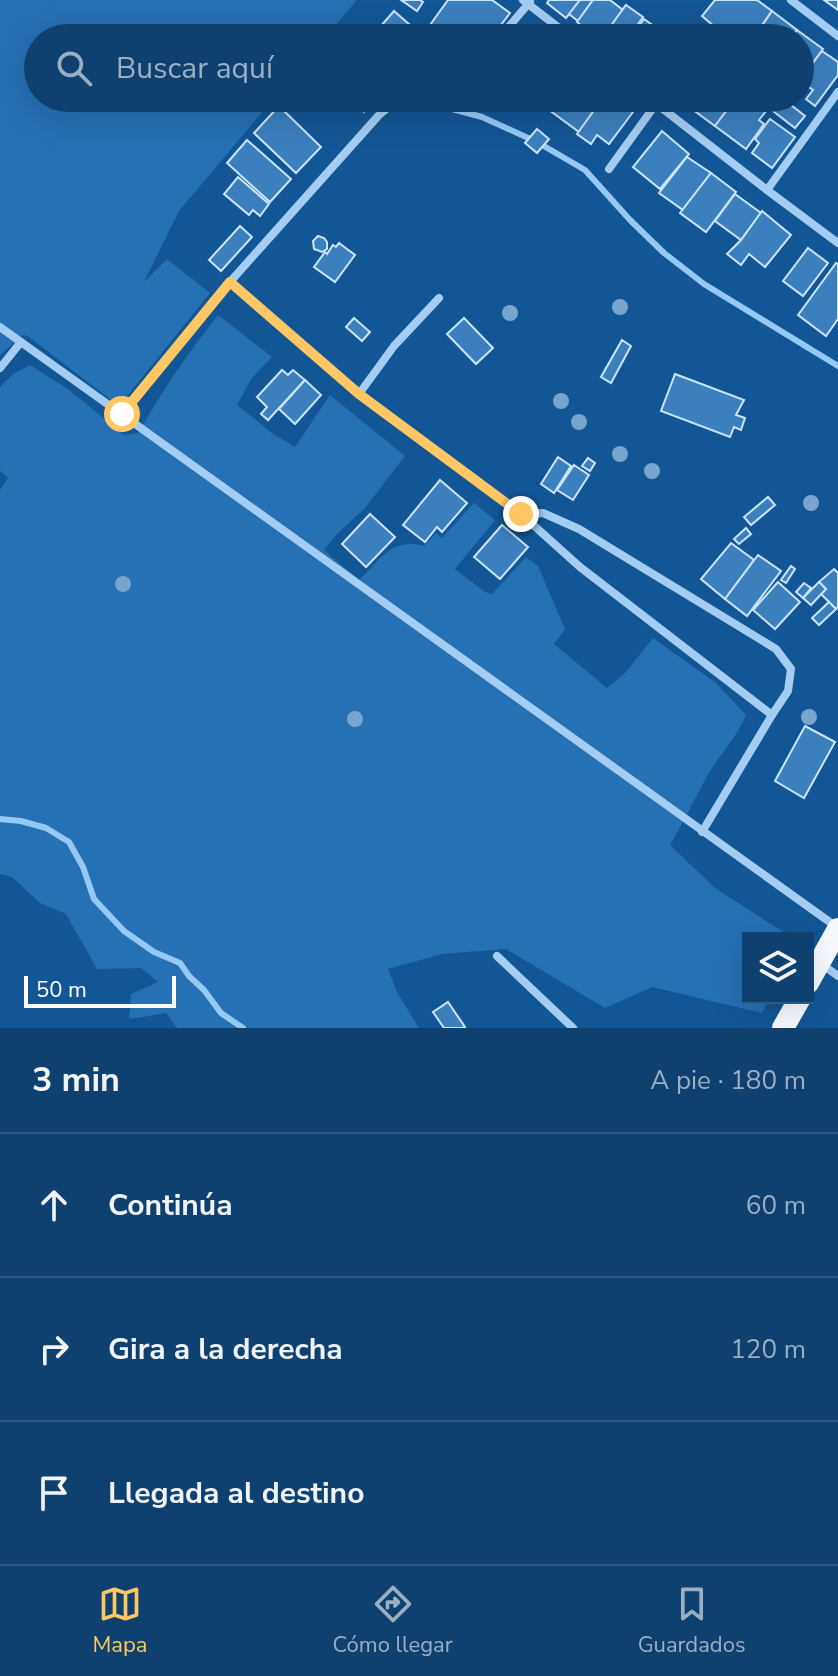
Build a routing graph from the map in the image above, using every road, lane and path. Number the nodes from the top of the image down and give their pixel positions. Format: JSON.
{"nodes":[{"id":1,"x":791,"y":0,"type":"edge"},
{"id":2,"x":528,"y":1,"type":"edge"},
{"id":3,"x":510,"y":24,"type":"edge"},
{"id":4,"x":555,"y":24,"type":"edge"},
{"id":5,"x":838,"y":36,"type":"edge"},
{"id":6,"x":838,"y":92,"type":"edge"},
{"id":7,"x":368,"y":112,"type":"edge"},
{"id":8,"x":383,"y":112,"type":"edge"},
{"id":9,"x":645,"y":112,"type":"edge"},
{"id":10,"x":666,"y":112,"type":"edge"},
{"id":11,"x":379,"y":115,"type":"junction"},
{"id":12,"x":609,"y":169,"type":"dead end"},
{"id":13,"x":767,"y":190,"type":"junction"},
{"id":14,"x":838,"y":243,"type":"edge"},
{"id":15,"x":230,"y":282,"type":"junction"},
{"id":16,"x":439,"y":298,"type":"dead end"},
{"id":17,"x":0,"y":327,"type":"edge"},
{"id":18,"x":21,"y":342,"type":"junction"},
{"id":19,"x":0,"y":368,"type":"edge"},
{"id":20,"x":359,"y":394,"type":"junction"},
{"id":21,"x":122,"y":414,"type":"junction"},
{"id":22,"x":521,"y":514,"type":"junction"},
{"id":23,"x":772,"y":715,"type":"junction"},
{"id":24,"x":702,"y":832,"type":"junction"},
{"id":25,"x":838,"y":929,"type":"edge"},
{"id":26,"x":497,"y":956,"type":"dead end"},
{"id":27,"x":819,"y":963,"type":"junction"},
{"id":28,"x":814,"y":972,"type":"edge"},
{"id":29,"x":838,"y":976,"type":"edge"},
{"id":30,"x":797,"y":1004,"type":"edge"},
{"id":31,"x":573,"y":1028,"type":"edge"},
{"id":32,"x":783,"y":1028,"type":"edge"}],
"edges":[{"from":1,"to":5,"type":"street"},
{"from":2,"to":3,"type":"street"},
{"from":2,"to":4,"type":"street"},
{"from":6,"to":13,"type":"street"},
{"from":7,"to":11,"type":"path"},
{"from":8,"to":11,"type":"street"},
{"from":9,"to":12,"type":"street"},
{"from":10,"to":13,"type":"street"},
{"from":11,"to":15,"type":"street"},
{"from":13,"to":14,"type":"street"},
{"from":15,"to":20,"type":"street"},
{"from":15,"to":21,"type":"street"},
{"from":16,"to":20,"type":"street"},
{"from":17,"to":18,"type":"street"},
{"from":18,"to":19,"type":"street"},
{"from":18,"to":21,"type":"street"},
{"from":20,"to":22,"type":"street"},
{"from":21,"to":24,"type":"street"},
{"from":22,"to":23,"type":"street"},
{"from":22,"to":23,"type":"street"},
{"from":23,"to":24,"type":"street"},
{"from":24,"to":25,"type":"street"},
{"from":25,"to":27,"type":"highway"},
{"from":26,"to":31,"type":"street"},
{"from":27,"to":28,"type":"highway"},
{"from":27,"to":29,"type":"street"},
{"from":30,"to":32,"type":"highway"}]}
